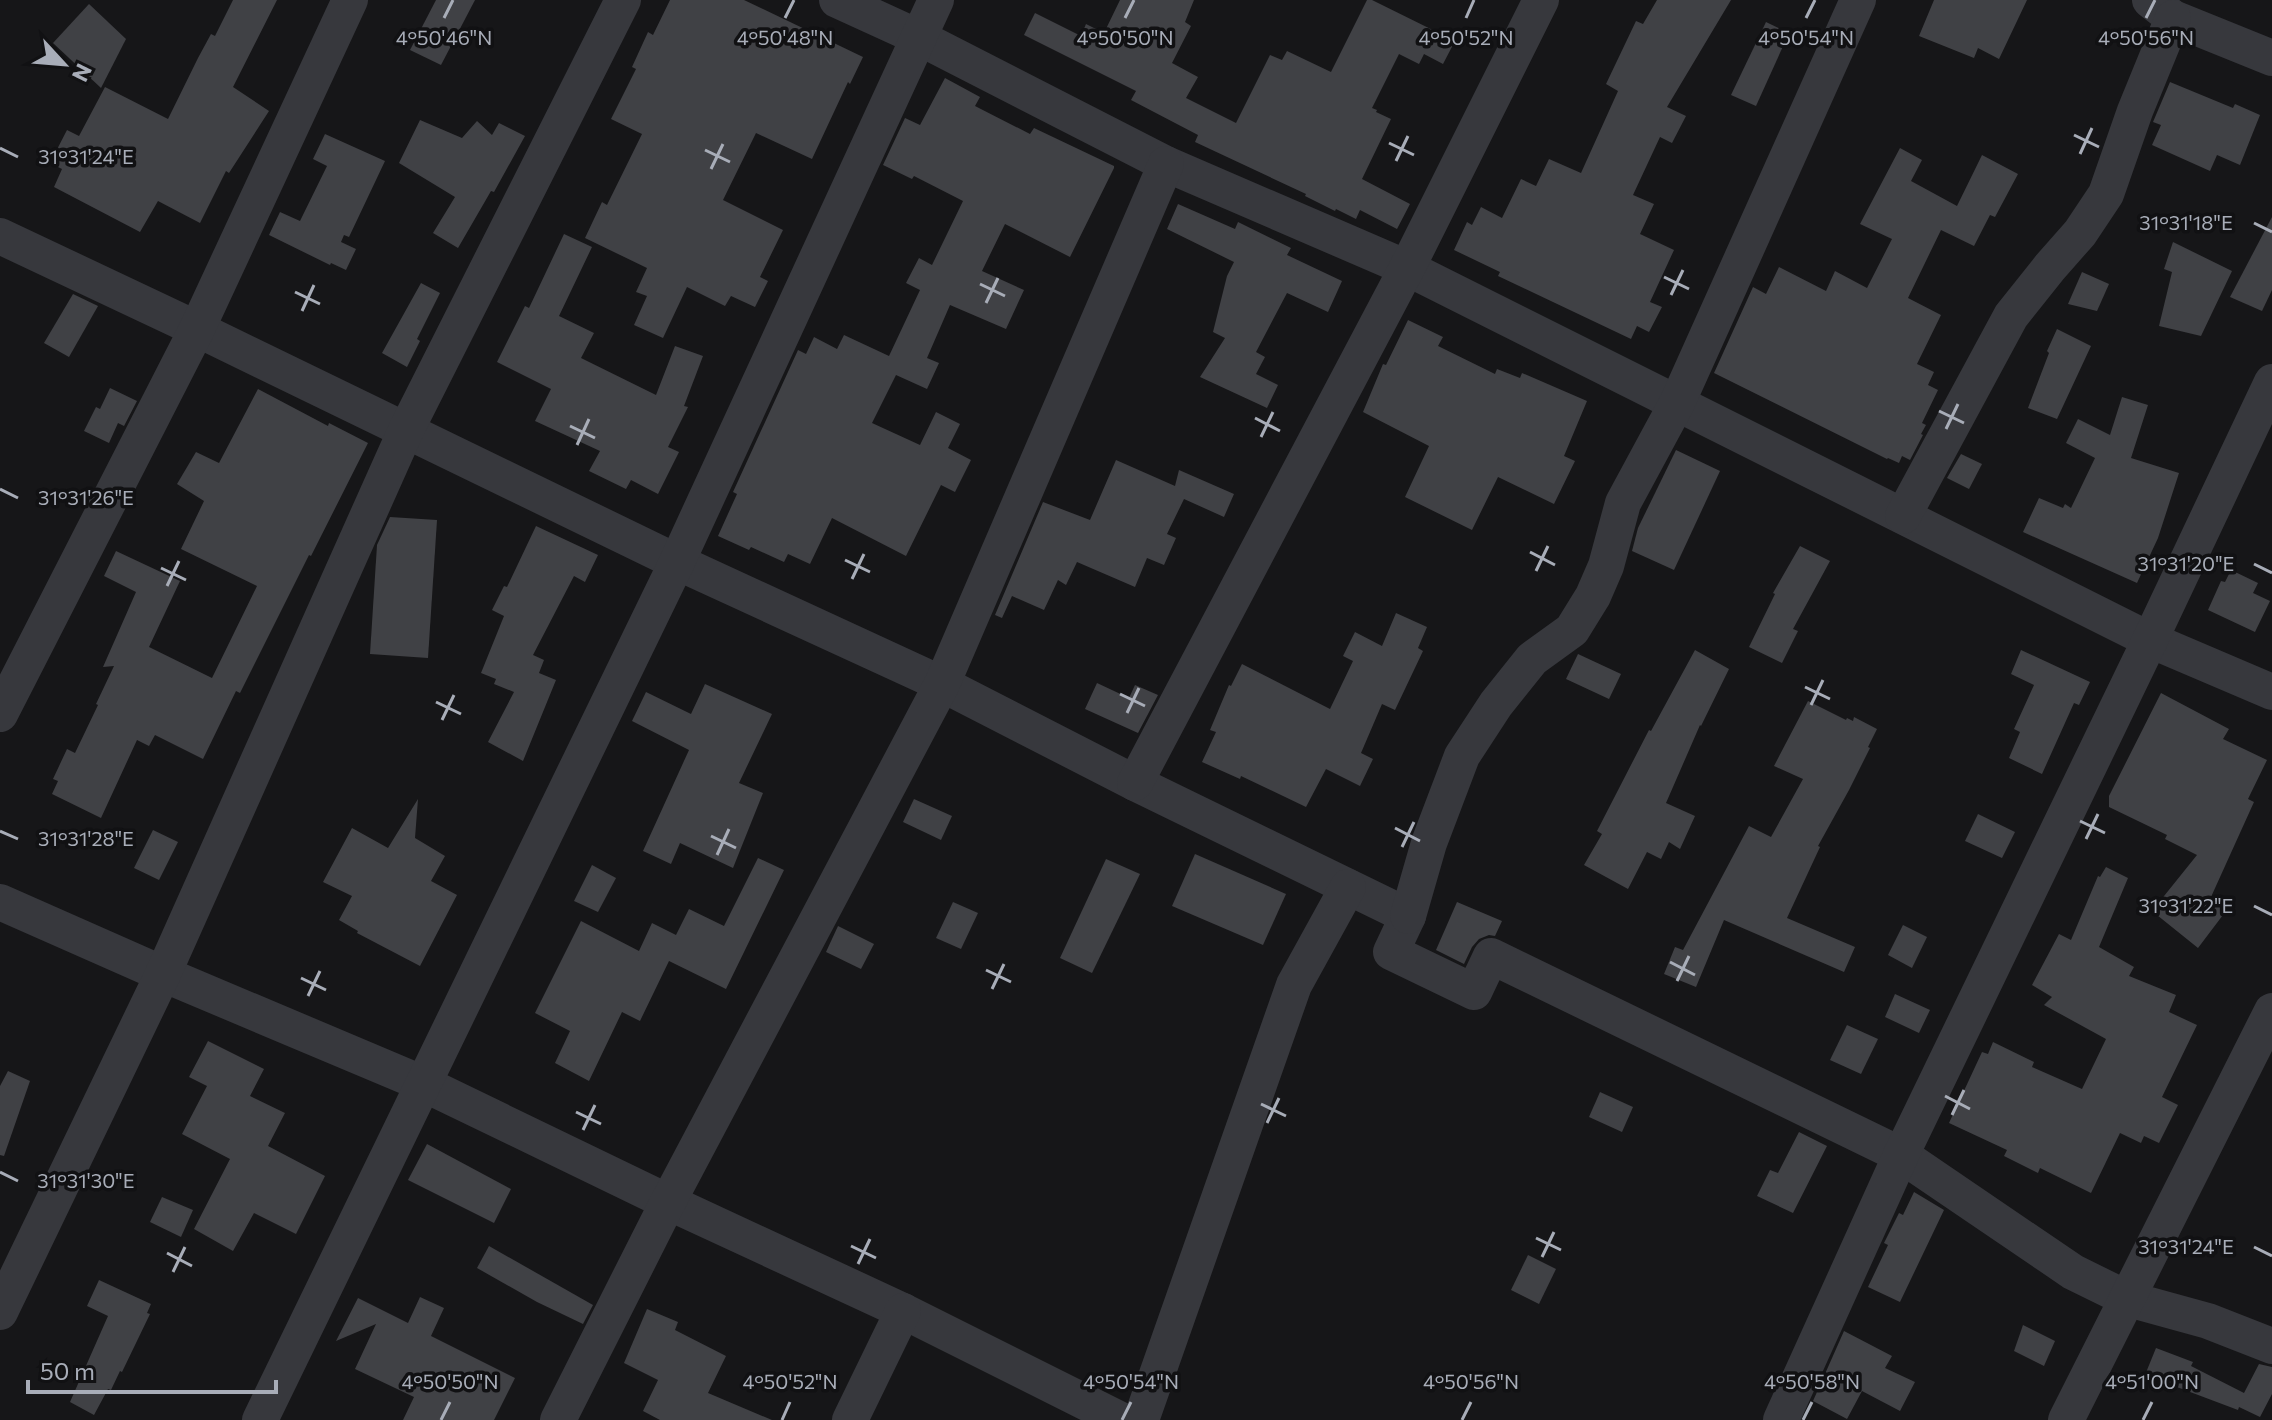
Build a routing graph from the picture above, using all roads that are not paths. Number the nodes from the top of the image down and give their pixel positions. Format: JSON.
{"nodes":[{"id":1,"x":350,"y":0,"type":"edge"},
{"id":2,"x":623,"y":0,"type":"edge"},
{"id":3,"x":837,"y":0,"type":"edge"},
{"id":4,"x":936,"y":0,"type":"edge"},
{"id":5,"x":1541,"y":0,"type":"edge"},
{"id":6,"x":1858,"y":0,"type":"edge"},
{"id":7,"x":2162,"y":9,"type":"edge"},
{"id":8,"x":918,"y":37,"type":"junction"},
{"id":9,"x":2272,"y":58,"type":"edge"},
{"id":10,"x":1166,"y":164,"type":"junction"},
{"id":11,"x":0,"y":236,"type":"edge"},
{"id":12,"x":1407,"y":268,"type":"junction"},
{"id":13,"x":197,"y":329,"type":"junction"},
{"id":14,"x":2272,"y":382,"type":"edge"},
{"id":15,"x":1677,"y":403,"type":"junction"},
{"id":16,"x":406,"y":430,"type":"junction"},
{"id":17,"x":1903,"y":516,"type":"junction"},
{"id":18,"x":677,"y":562,"type":"junction"},
{"id":19,"x":2150,"y":640,"type":"junction"},
{"id":20,"x":942,"y":684,"type":"junction"},
{"id":21,"x":2272,"y":692,"type":"edge"},
{"id":22,"x":0,"y":714,"type":"edge"},
{"id":23,"x":1135,"y":783,"type":"junction"},
{"id":24,"x":1348,"y":887,"type":"junction"},
{"id":25,"x":0,"y":902,"type":"edge"},
{"id":26,"x":1408,"y":916,"type":"junction"},
{"id":27,"x":163,"y":974,"type":"junction"},
{"id":28,"x":2272,"y":1011,"type":"edge"},
{"id":29,"x":424,"y":1084,"type":"junction"},
{"id":30,"x":1901,"y":1155,"type":"junction"},
{"id":31,"x":668,"y":1202,"type":"junction"},
{"id":32,"x":2128,"y":1299,"type":"junction"},
{"id":33,"x":903,"y":1311,"type":"junction"},
{"id":34,"x":0,"y":1312,"type":"edge"},
{"id":35,"x":2272,"y":1346,"type":"edge"},
{"id":36,"x":260,"y":1420,"type":"edge"},
{"id":37,"x":558,"y":1420,"type":"edge"},
{"id":38,"x":850,"y":1420,"type":"edge"},
{"id":39,"x":1121,"y":1420,"type":"edge"},
{"id":40,"x":1141,"y":1420,"type":"edge"},
{"id":41,"x":1781,"y":1420,"type":"edge"},
{"id":42,"x":2066,"y":1420,"type":"edge"}],
"edges":[{"from":1,"to":13,"type":"street"},
{"from":2,"to":16,"type":"street"},
{"from":3,"to":8,"type":"street"},
{"from":4,"to":8,"type":"street"},
{"from":5,"to":12,"type":"street"},
{"from":6,"to":15,"type":"street"},
{"from":7,"to":9,"type":"street"},
{"from":7,"to":17,"type":"street"},
{"from":8,"to":10,"type":"street"},
{"from":8,"to":18,"type":"street"},
{"from":10,"to":12,"type":"street"},
{"from":10,"to":20,"type":"street"},
{"from":11,"to":13,"type":"street"},
{"from":12,"to":15,"type":"street"},
{"from":12,"to":23,"type":"street"},
{"from":13,"to":16,"type":"street"},
{"from":13,"to":22,"type":"street"},
{"from":14,"to":19,"type":"street"},
{"from":15,"to":17,"type":"street"},
{"from":15,"to":26,"type":"street"},
{"from":16,"to":18,"type":"street"},
{"from":16,"to":27,"type":"street"},
{"from":17,"to":19,"type":"street"},
{"from":18,"to":20,"type":"street"},
{"from":18,"to":29,"type":"street"},
{"from":19,"to":21,"type":"street"},
{"from":19,"to":30,"type":"street"},
{"from":20,"to":23,"type":"street"},
{"from":20,"to":31,"type":"street"},
{"from":23,"to":24,"type":"street"},
{"from":24,"to":26,"type":"street"},
{"from":24,"to":40,"type":"street"},
{"from":25,"to":27,"type":"street"},
{"from":26,"to":30,"type":"street"},
{"from":27,"to":29,"type":"street"},
{"from":27,"to":34,"type":"street"},
{"from":28,"to":32,"type":"street"},
{"from":29,"to":31,"type":"street"},
{"from":29,"to":36,"type":"street"},
{"from":30,"to":32,"type":"street"},
{"from":30,"to":41,"type":"street"},
{"from":31,"to":33,"type":"street"},
{"from":31,"to":37,"type":"street"},
{"from":32,"to":35,"type":"street"},
{"from":32,"to":42,"type":"street"},
{"from":33,"to":38,"type":"street"},
{"from":33,"to":39,"type":"street"}]}
